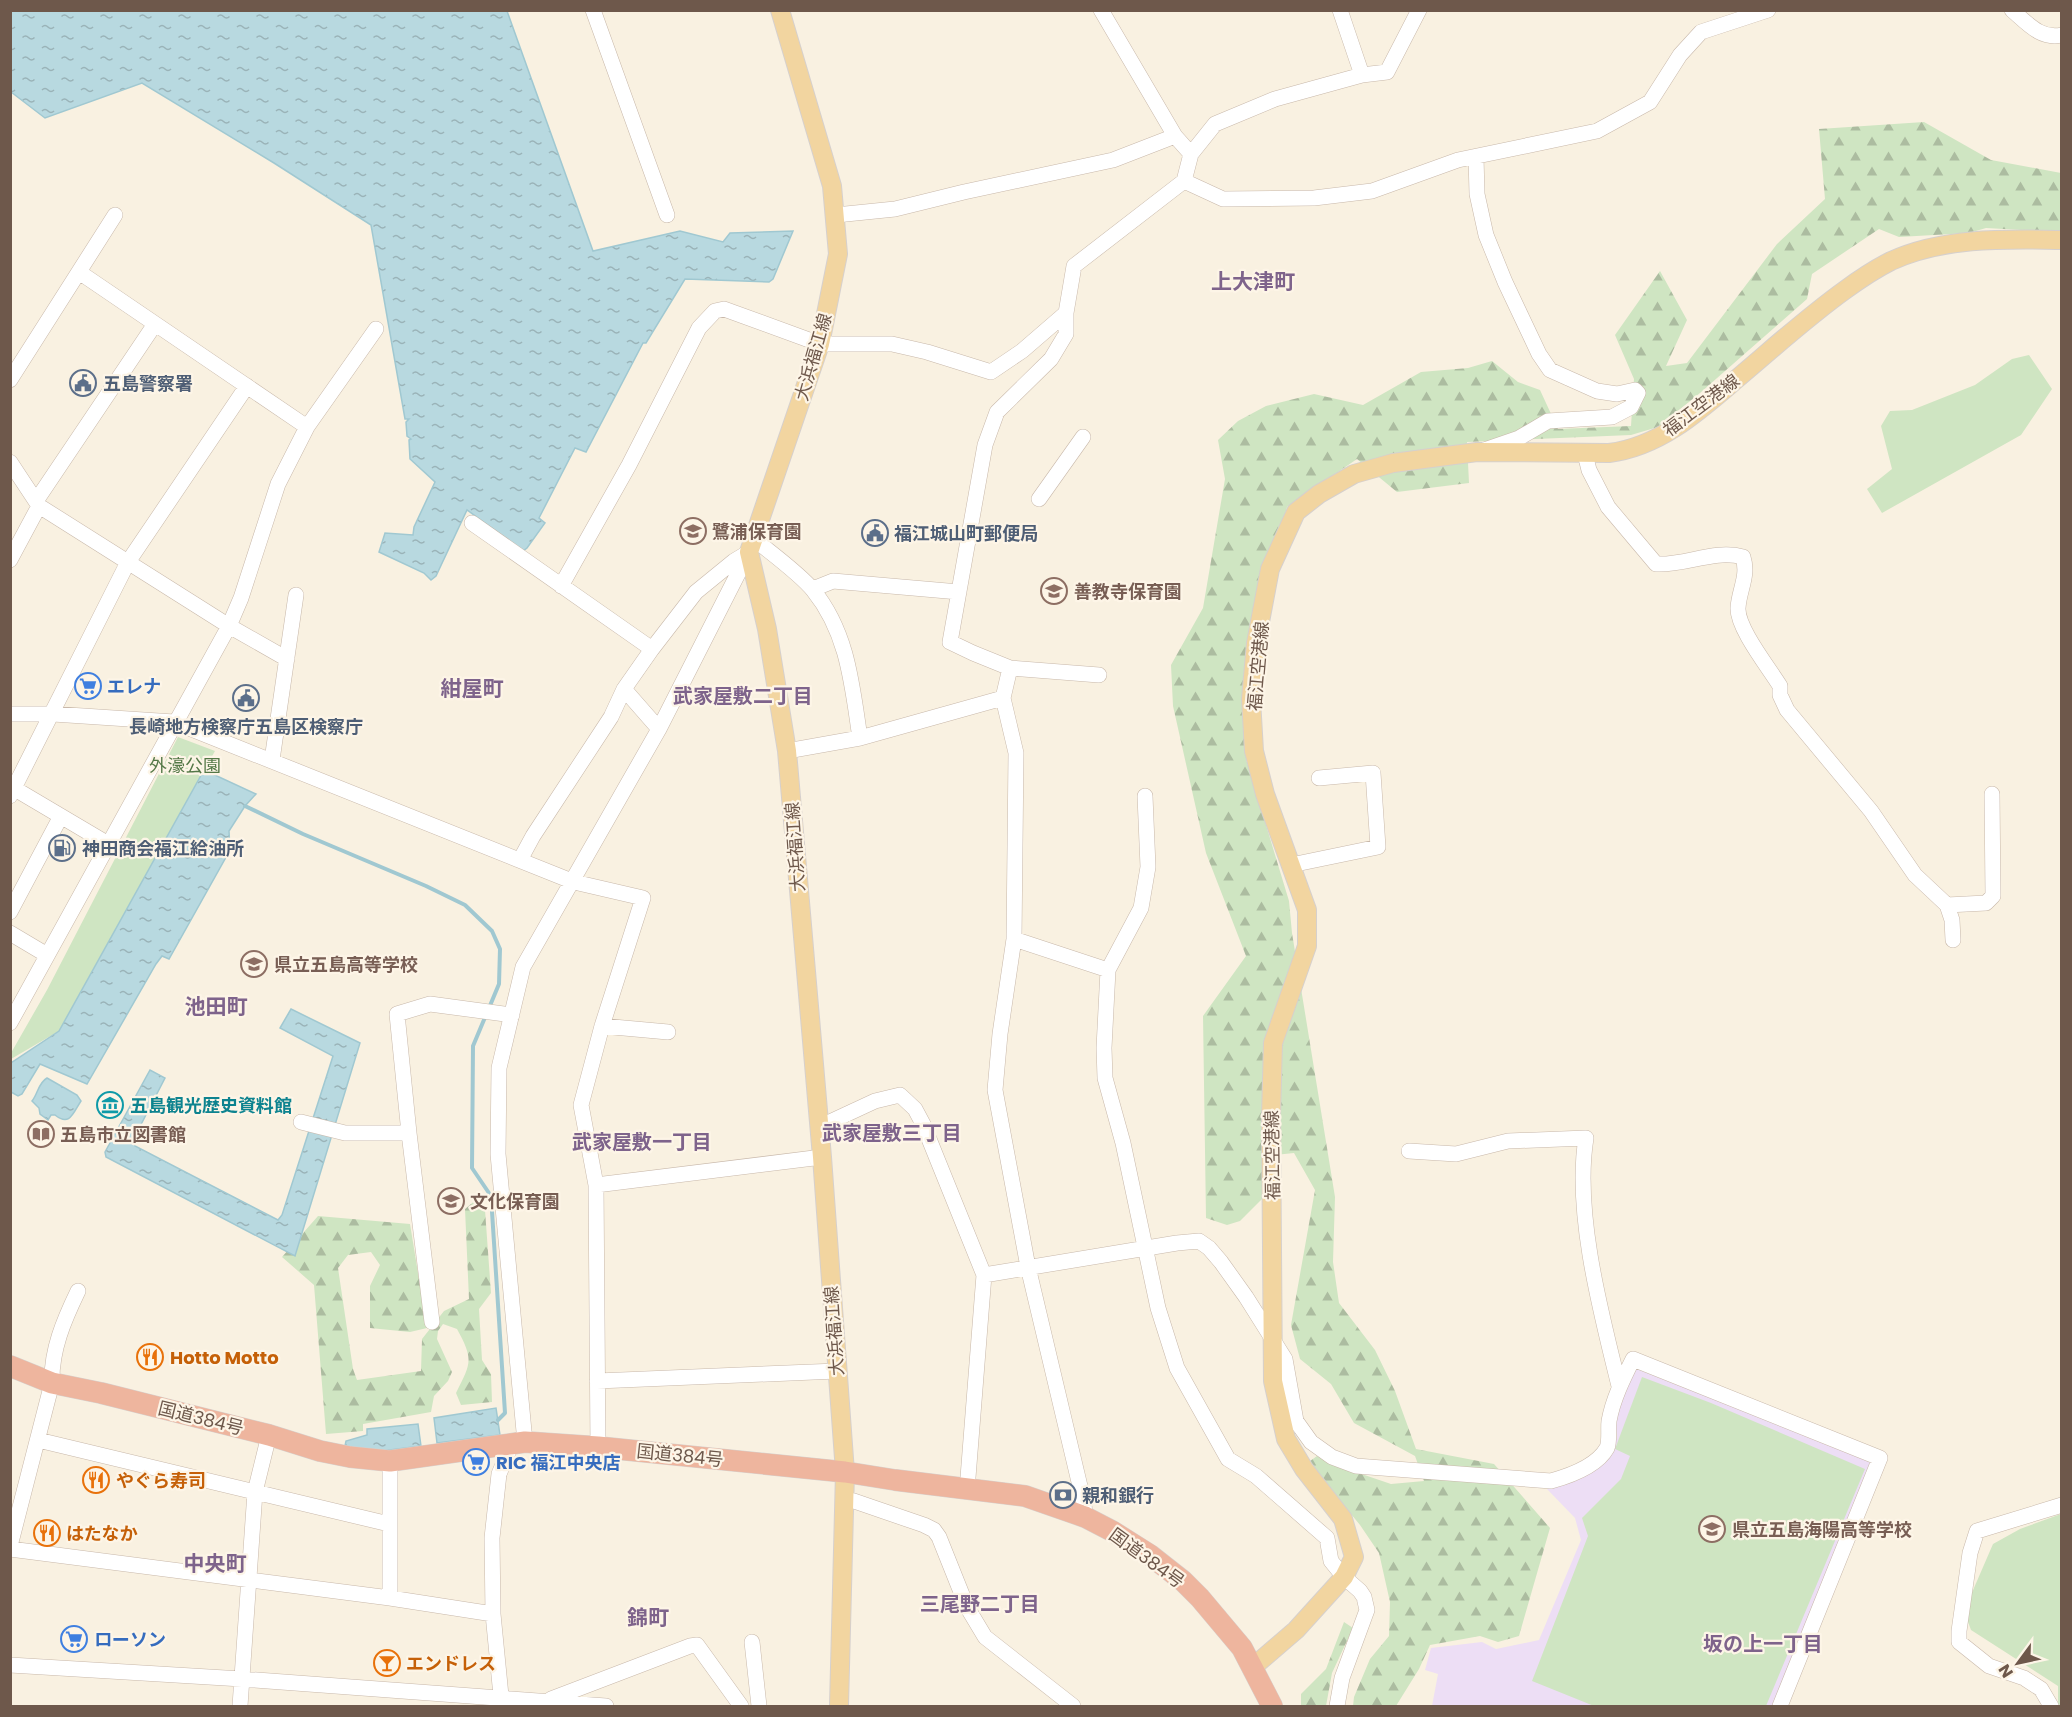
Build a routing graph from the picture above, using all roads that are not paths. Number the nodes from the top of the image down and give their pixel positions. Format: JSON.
{"nodes":[{"id":1,"x":593,"y":10,"type":"edge"},
{"id":2,"x":780,"y":10,"type":"edge"},
{"id":3,"x":1101,"y":10,"type":"edge"},
{"id":4,"x":1340,"y":10,"type":"edge"},
{"id":5,"x":1419,"y":10,"type":"edge"},
{"id":6,"x":1768,"y":10,"type":"edge"},
{"id":7,"x":2012,"y":10,"type":"edge"},
{"id":8,"x":2061,"y":35,"type":"edge"},
{"id":9,"x":1362,"y":75,"type":"junction"},
{"id":10,"x":1175,"y":135,"type":"junction"},
{"id":11,"x":1191,"y":154,"type":"junction"},
{"id":12,"x":1476,"y":157,"type":"junction"},
{"id":13,"x":1184,"y":181,"type":"junction"},
{"id":14,"x":115,"y":215,"type":"dead end"},
{"id":15,"x":667,"y":215,"type":"dead end"},
{"id":16,"x":836,"y":215,"type":"junction"},
{"id":17,"x":2061,"y":240,"type":"edge"},
{"id":18,"x":79,"y":272,"type":"junction"},
{"id":19,"x":1066,"y":313,"type":"junction"},
{"id":20,"x":155,"y":324,"type":"junction"},
{"id":21,"x":376,"y":329,"type":"dead end"},
{"id":22,"x":820,"y":344,"type":"junction"},
{"id":23,"x":10,"y":380,"type":"edge"},
{"id":24,"x":247,"y":386,"type":"junction"},
{"id":25,"x":307,"y":427,"type":"junction"},
{"id":26,"x":1083,"y":437,"type":"dead end"},
{"id":27,"x":1477,"y":452,"type":"junction"},
{"id":28,"x":1585,"y":454,"type":"junction"},
{"id":29,"x":10,"y":462,"type":"edge"},
{"id":30,"x":1039,"y":499,"type":"dead end"},
{"id":31,"x":38,"y":504,"type":"junction"},
{"id":32,"x":472,"y":524,"type":"dead end"},
{"id":33,"x":752,"y":545,"type":"junction"},
{"id":34,"x":10,"y":560,"type":"edge"},
{"id":35,"x":128,"y":562,"type":"junction"},
{"id":36,"x":561,"y":586,"type":"junction"},
{"id":37,"x":813,"y":589,"type":"junction"},
{"id":38,"x":958,"y":592,"type":"junction"},
{"id":39,"x":296,"y":594,"type":"dead end"},
{"id":40,"x":229,"y":626,"type":"junction"},
{"id":41,"x":652,"y":649,"type":"junction"},
{"id":42,"x":287,"y":659,"type":"junction"},
{"id":43,"x":1010,"y":668,"type":"junction"},
{"id":44,"x":1099,"y":675,"type":"dead end"},
{"id":45,"x":624,"y":688,"type":"junction"},
{"id":46,"x":1003,"y":698,"type":"junction"},
{"id":47,"x":10,"y":714,"type":"edge"},
{"id":48,"x":53,"y":714,"type":"junction"},
{"id":49,"x":174,"y":722,"type":"junction"},
{"id":50,"x":659,"y":729,"type":"junction"},
{"id":51,"x":860,"y":738,"type":"junction"},
{"id":52,"x":787,"y":751,"type":"junction"},
{"id":53,"x":272,"y":760,"type":"junction"},
{"id":54,"x":1319,"y":777,"type":"dead end"},
{"id":55,"x":12,"y":790,"type":"edge"},
{"id":56,"x":1992,"y":794,"type":"dead end"},
{"id":57,"x":1145,"y":796,"type":"dead end"},
{"id":58,"x":61,"y":816,"type":"junction"},
{"id":59,"x":108,"y":844,"type":"junction"},
{"id":60,"x":520,"y":860,"type":"junction"},
{"id":61,"x":1291,"y":865,"type":"junction"},
{"id":62,"x":573,"y":882,"type":"junction"},
{"id":63,"x":1947,"y":904,"type":"junction"},
{"id":64,"x":10,"y":912,"type":"edge"},
{"id":65,"x":10,"y":933,"type":"edge"},
{"id":66,"x":1014,"y":939,"type":"junction"},
{"id":67,"x":1953,"y":940,"type":"dead end"},
{"id":68,"x":47,"y":955,"type":"junction"},
{"id":69,"x":1108,"y":970,"type":"junction"},
{"id":70,"x":512,"y":1015,"type":"junction"},
{"id":71,"x":10,"y":1023,"type":"edge"},
{"id":72,"x":602,"y":1026,"type":"junction"},
{"id":73,"x":668,"y":1032,"type":"dead end"},
{"id":74,"x":301,"y":1122,"type":"dead end"},
{"id":75,"x":819,"y":1127,"type":"junction"},
{"id":76,"x":409,"y":1133,"type":"junction"},
{"id":77,"x":1409,"y":1152,"type":"dead end"},
{"id":78,"x":822,"y":1157,"type":"junction"},
{"id":79,"x":596,"y":1185,"type":"junction"},
{"id":80,"x":1144,"y":1249,"type":"junction"},
{"id":81,"x":1028,"y":1267,"type":"junction"},
{"id":82,"x":984,"y":1275,"type":"junction"},
{"id":83,"x":78,"y":1291,"type":"dead end"},
{"id":84,"x":432,"y":1322,"type":"dead end"},
{"id":85,"x":1272,"y":1341,"type":"junction"},
{"id":86,"x":10,"y":1366,"type":"edge"},
{"id":87,"x":837,"y":1371,"type":"junction"},
{"id":88,"x":597,"y":1382,"type":"junction"},
{"id":89,"x":52,"y":1383,"type":"junction"},
{"id":90,"x":1619,"y":1386,"type":"junction"},
{"id":91,"x":269,"y":1435,"type":"junction"},
{"id":92,"x":38,"y":1440,"type":"junction"},
{"id":93,"x":518,"y":1443,"type":"junction"},
{"id":94,"x":598,"y":1447,"type":"junction"},
{"id":95,"x":390,"y":1461,"type":"junction"},
{"id":96,"x":845,"y":1472,"type":"junction"},
{"id":97,"x":968,"y":1490,"type":"junction"},
{"id":98,"x":255,"y":1492,"type":"junction"},
{"id":99,"x":17,"y":1494,"type":"edge"},
{"id":100,"x":844,"y":1500,"type":"junction"},
{"id":101,"x":2061,"y":1505,"type":"edge"},
{"id":102,"x":1084,"y":1517,"type":"junction"},
{"id":103,"x":388,"y":1524,"type":"junction"},
{"id":104,"x":10,"y":1547,"type":"edge"},
{"id":105,"x":1344,"y":1577,"type":"junction"},
{"id":106,"x":249,"y":1580,"type":"junction"},
{"id":107,"x":390,"y":1598,"type":"junction"},
{"id":108,"x":493,"y":1614,"type":"junction"},
{"id":109,"x":752,"y":1642,"type":"dead end"},
{"id":110,"x":10,"y":1665,"type":"edge"},
{"id":111,"x":1253,"y":1667,"type":"junction"},
{"id":112,"x":242,"y":1679,"type":"junction"},
{"id":113,"x":545,"y":1701,"type":"junction"},
{"id":114,"x":501,"y":1702,"type":"edge"},
{"id":115,"x":1271,"y":1706,"type":"edge"},
{"id":116,"x":240,"y":1707,"type":"edge"},
{"id":117,"x":606,"y":1707,"type":"edge"},
{"id":118,"x":741,"y":1707,"type":"edge"},
{"id":119,"x":759,"y":1707,"type":"edge"},
{"id":120,"x":839,"y":1707,"type":"edge"},
{"id":121,"x":1073,"y":1707,"type":"edge"},
{"id":122,"x":1337,"y":1707,"type":"edge"},
{"id":123,"x":1780,"y":1707,"type":"edge"},
{"id":124,"x":2051,"y":1707,"type":"edge"}],
"edges":[{"from":1,"to":15,"type":"street"},
{"from":2,"to":16,"type":"main road","name":"大浜福江線"},
{"from":3,"to":10,"type":"street"},
{"from":4,"to":9,"type":"street"},
{"from":5,"to":9,"type":"street"},
{"from":6,"to":12,"type":"street"},
{"from":7,"to":8,"type":"street"},
{"from":9,"to":11,"type":"street"},
{"from":10,"to":11,"type":"street"},
{"from":10,"to":16,"type":"street"},
{"from":11,"to":13,"type":"street"},
{"from":12,"to":13,"type":"street"},
{"from":12,"to":27,"type":"street"},
{"from":13,"to":19,"type":"street"},
{"from":14,"to":18,"type":"street"},
{"from":16,"to":22,"type":"main road","name":"大浜福江線"},
{"from":17,"to":28,"type":"main road","name":"福江空港線"},
{"from":18,"to":20,"type":"street"},
{"from":18,"to":23,"type":"street"},
{"from":19,"to":22,"type":"street"},
{"from":19,"to":38,"type":"street"},
{"from":20,"to":24,"type":"street"},
{"from":20,"to":31,"type":"street"},
{"from":21,"to":25,"type":"street"},
{"from":22,"to":33,"type":"main road","name":"大浜福江線"},
{"from":22,"to":36,"type":"street"},
{"from":24,"to":25,"type":"street"},
{"from":24,"to":35,"type":"street"},
{"from":25,"to":40,"type":"street"},
{"from":26,"to":30,"type":"street"},
{"from":27,"to":28,"type":"main road","name":"福江空港線"},
{"from":27,"to":61,"type":"main road","name":"福江空港線"},
{"from":28,"to":63,"type":"street"},
{"from":29,"to":31,"type":"street"},
{"from":31,"to":34,"type":"street"},
{"from":31,"to":35,"type":"street"},
{"from":32,"to":36,"type":"street"},
{"from":33,"to":37,"type":"street"},
{"from":33,"to":41,"type":"street"},
{"from":33,"to":50,"type":"street"},
{"from":33,"to":52,"type":"main road","name":"大浜福江線"},
{"from":35,"to":40,"type":"street"},
{"from":35,"to":48,"type":"street"},
{"from":36,"to":41,"type":"street"},
{"from":37,"to":38,"type":"street"},
{"from":37,"to":51,"type":"street"},
{"from":38,"to":43,"type":"street"},
{"from":39,"to":42,"type":"street"},
{"from":40,"to":42,"type":"street"},
{"from":40,"to":49,"type":"street"},
{"from":41,"to":45,"type":"street"},
{"from":42,"to":53,"type":"street"},
{"from":43,"to":44,"type":"street"},
{"from":43,"to":46,"type":"street"},
{"from":45,"to":50,"type":"street"},
{"from":45,"to":60,"type":"street"},
{"from":46,"to":51,"type":"street"},
{"from":46,"to":66,"type":"street"},
{"from":47,"to":48,"type":"street"},
{"from":48,"to":49,"type":"street"},
{"from":48,"to":55,"type":"street"},
{"from":49,"to":53,"type":"street"},
{"from":49,"to":59,"type":"street"},
{"from":50,"to":62,"type":"street"},
{"from":51,"to":52,"type":"street"},
{"from":52,"to":75,"type":"main road","name":"大浜福江線"},
{"from":53,"to":60,"type":"street"},
{"from":54,"to":61,"type":"street"},
{"from":55,"to":58,"type":"street"},
{"from":56,"to":63,"type":"street"},
{"from":57,"to":69,"type":"street"},
{"from":58,"to":59,"type":"street"},
{"from":58,"to":64,"type":"street"},
{"from":59,"to":68,"type":"street"},
{"from":60,"to":62,"type":"street"},
{"from":61,"to":85,"type":"main road","name":"福江空港線"},
{"from":62,"to":70,"type":"street"},
{"from":62,"to":72,"type":"street"},
{"from":63,"to":67,"type":"street"},
{"from":65,"to":68,"type":"street"},
{"from":66,"to":69,"type":"street"},
{"from":66,"to":81,"type":"street"},
{"from":68,"to":71,"type":"street"},
{"from":69,"to":80,"type":"street"},
{"from":70,"to":76,"type":"street"},
{"from":70,"to":93,"type":"street"},
{"from":72,"to":73,"type":"street"},
{"from":72,"to":79,"type":"street"},
{"from":74,"to":76,"type":"street"},
{"from":75,"to":78,"type":"main road","name":"大浜福江線"},
{"from":75,"to":82,"type":"street"},
{"from":76,"to":84,"type":"street"},
{"from":77,"to":90,"type":"street"},
{"from":78,"to":79,"type":"street"},
{"from":78,"to":87,"type":"main road","name":"大浜福江線"},
{"from":79,"to":88,"type":"street"},
{"from":80,"to":81,"type":"street"},
{"from":80,"to":85,"type":"street"},
{"from":80,"to":105,"type":"street"},
{"from":81,"to":82,"type":"street"},
{"from":81,"to":102,"type":"street"},
{"from":82,"to":97,"type":"street"},
{"from":83,"to":89,"type":"street"},
{"from":85,"to":90,"type":"street"},
{"from":85,"to":105,"type":"main road","name":"福江空港線"},
{"from":86,"to":89,"type":"highway","name":"国道384号"},
{"from":87,"to":88,"type":"street"},
{"from":87,"to":96,"type":"main road","name":"大浜福江線"},
{"from":88,"to":94,"type":"street"},
{"from":89,"to":91,"type":"highway","name":"国道384号"},
{"from":89,"to":92,"type":"street"},
{"from":90,"to":123,"type":"street"},
{"from":91,"to":95,"type":"highway","name":"国道384号"},
{"from":91,"to":98,"type":"street"},
{"from":92,"to":98,"type":"street"},
{"from":92,"to":99,"type":"street"},
{"from":93,"to":94,"type":"highway","name":"国道384号"},
{"from":93,"to":95,"type":"highway","name":"国道384号"},
{"from":93,"to":108,"type":"street"},
{"from":94,"to":96,"type":"highway","name":"国道384号"},
{"from":95,"to":103,"type":"street"},
{"from":96,"to":97,"type":"highway","name":"国道384号"},
{"from":96,"to":100,"type":"main road","name":"大浜福江線"},
{"from":97,"to":102,"type":"highway","name":"国道384号"},
{"from":98,"to":103,"type":"street"},
{"from":98,"to":106,"type":"street"},
{"from":99,"to":104,"type":"street"},
{"from":100,"to":120,"type":"main road","name":"大浜福江線"},
{"from":100,"to":121,"type":"street"},
{"from":101,"to":124,"type":"street"},
{"from":102,"to":111,"type":"highway","name":"国道384号"},
{"from":103,"to":107,"type":"street"},
{"from":104,"to":106,"type":"street"},
{"from":105,"to":111,"type":"main road","name":"福江空港線"},
{"from":105,"to":122,"type":"street"},
{"from":106,"to":107,"type":"street"},
{"from":106,"to":112,"type":"street"},
{"from":107,"to":108,"type":"street"},
{"from":108,"to":114,"type":"street"},
{"from":109,"to":119,"type":"street"},
{"from":110,"to":112,"type":"street"},
{"from":111,"to":115,"type":"highway","name":"国道384号"},
{"from":112,"to":114,"type":"street"},
{"from":112,"to":116,"type":"street"},
{"from":113,"to":114,"type":"street"},
{"from":113,"to":117,"type":"street"},
{"from":113,"to":118,"type":"street"}]}
